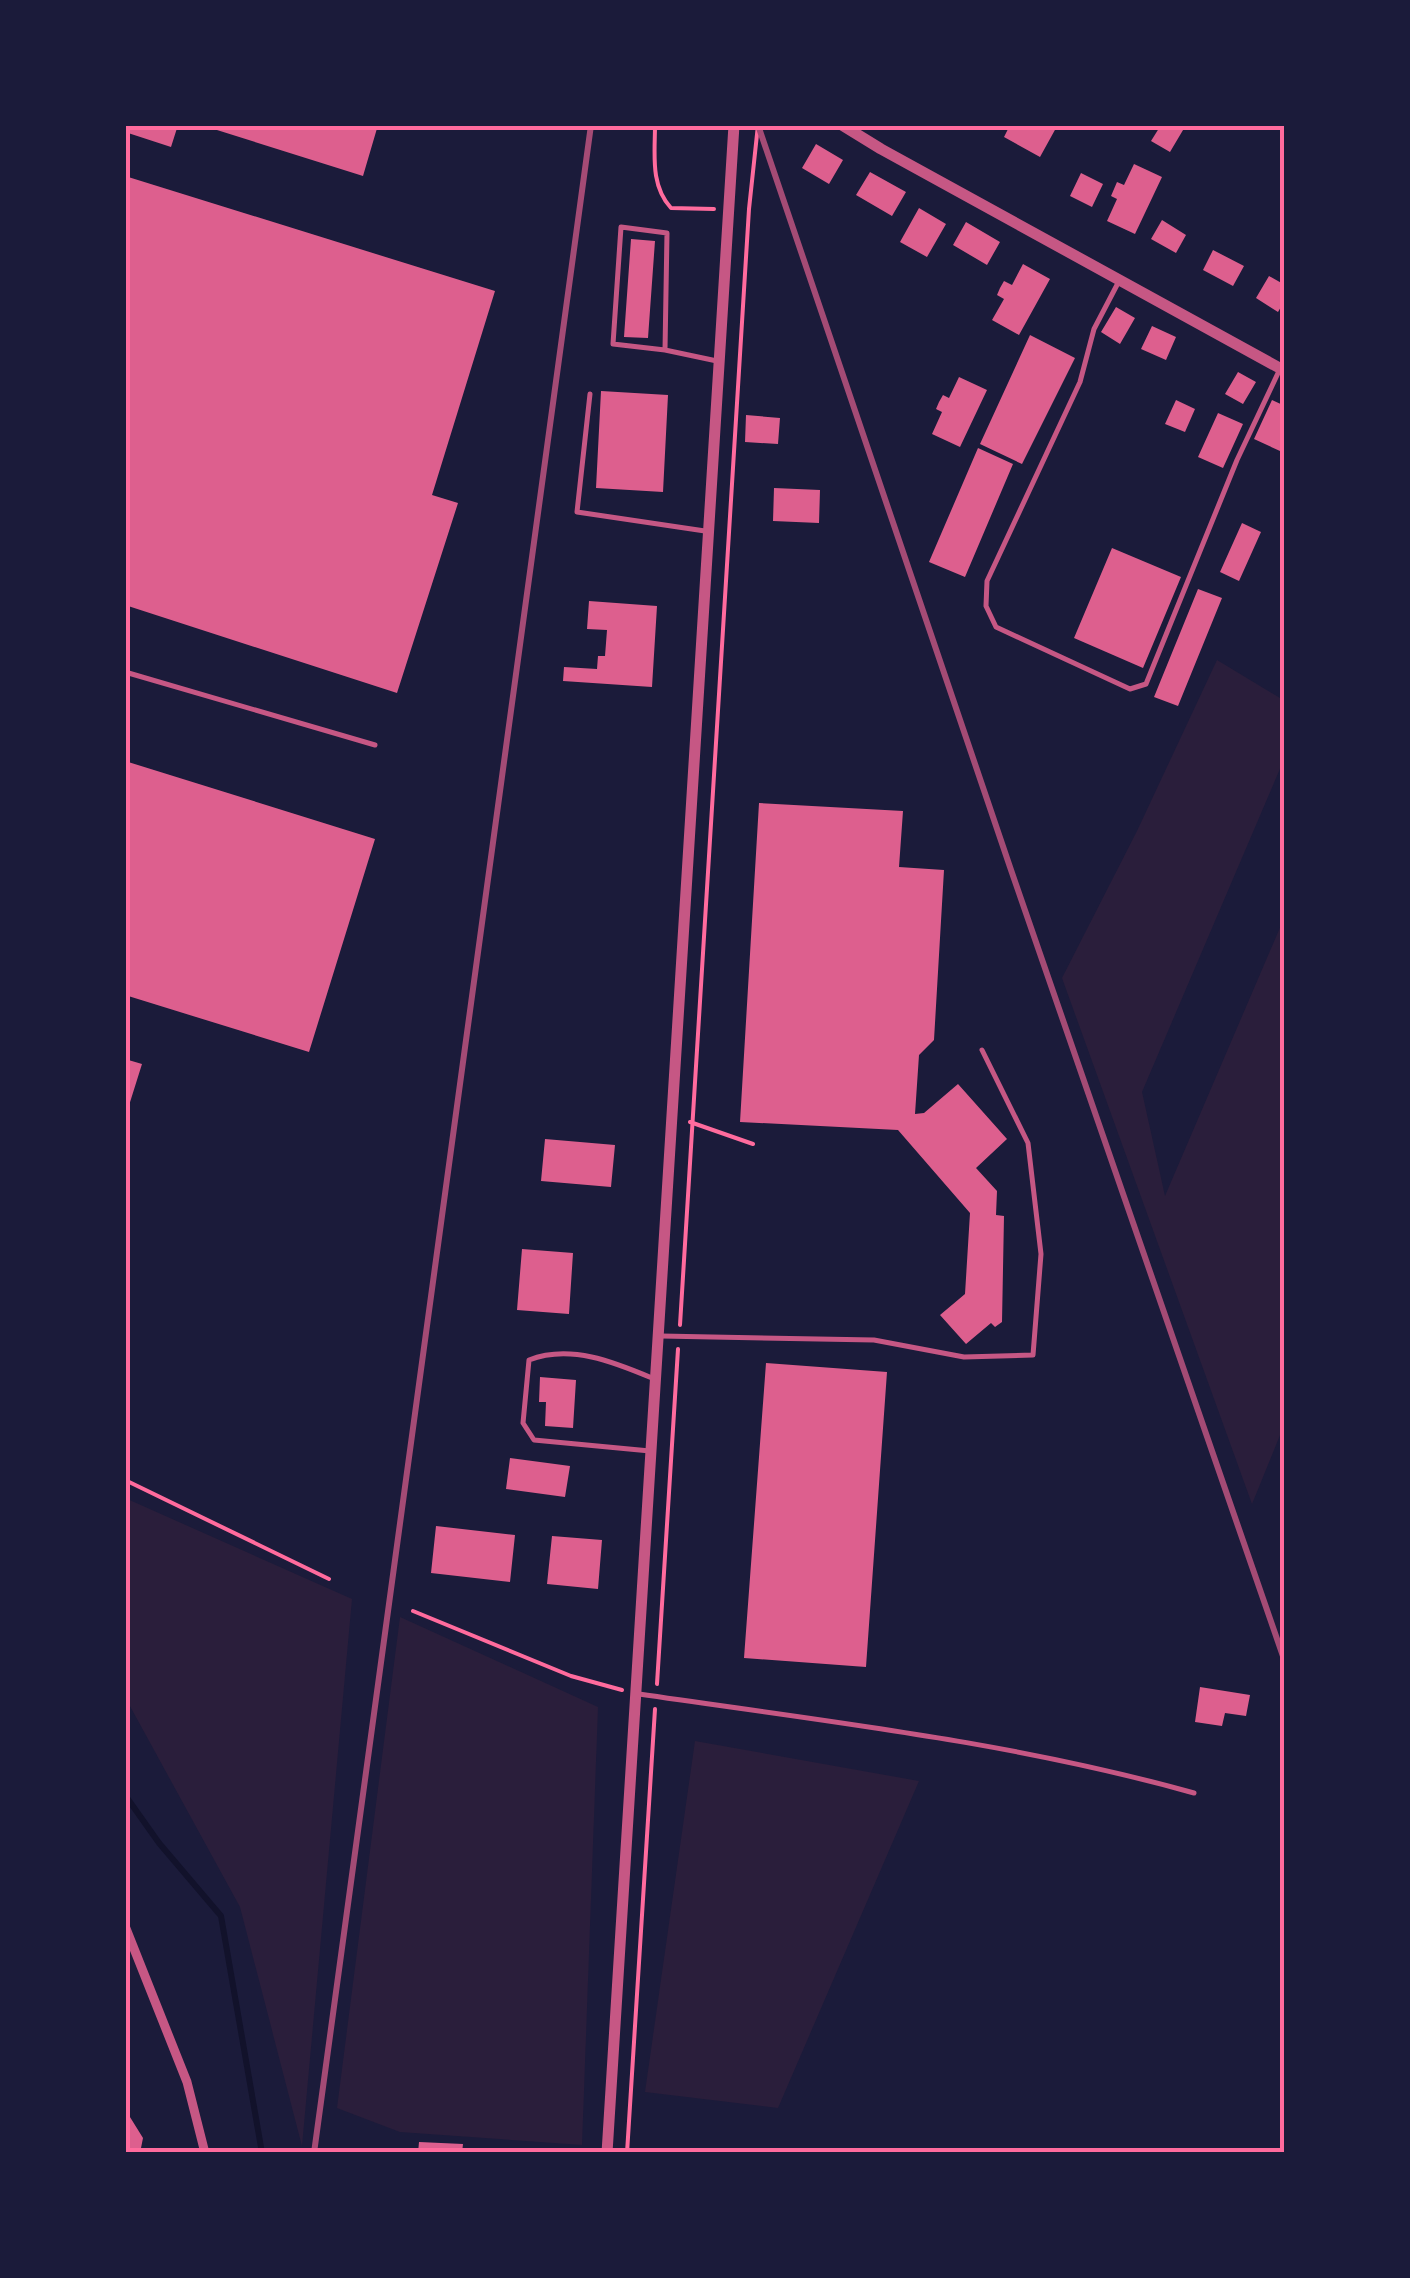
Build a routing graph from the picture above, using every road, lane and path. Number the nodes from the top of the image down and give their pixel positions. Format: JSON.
{"nodes":[{"id":1,"x":655,"y":125,"type":"edge"},
{"id":2,"x":734,"y":125,"type":"edge"},
{"id":3,"x":758,"y":125,"type":"edge"},
{"id":4,"x":842,"y":125,"type":"edge"},
{"id":5,"x":729,"y":210,"type":"junction"},
{"id":6,"x":1120,"y":279,"type":"junction"},
{"id":7,"x":665,"y":350,"type":"junction"},
{"id":8,"x":720,"y":362,"type":"junction"},
{"id":9,"x":1284,"y":366,"type":"edge"},
{"id":10,"x":590,"y":394,"type":"dead end"},
{"id":11,"x":708,"y":531,"type":"junction"},
{"id":12,"x":125,"y":672,"type":"edge"},
{"id":13,"x":376,"y":745,"type":"dead end"},
{"id":14,"x":982,"y":1050,"type":"dead end"},
{"id":15,"x":690,"y":1122,"type":"junction"},
{"id":16,"x":753,"y":1144,"type":"dead end"},
{"id":17,"x":658,"y":1336,"type":"junction"},
{"id":18,"x":679,"y":1336,"type":"junction"},
{"id":19,"x":655,"y":1379,"type":"junction"},
{"id":20,"x":651,"y":1450,"type":"junction"},
{"id":21,"x":125,"y":1480,"type":"edge"},
{"id":22,"x":329,"y":1579,"type":"dead end"},
{"id":23,"x":413,"y":1610,"type":"dead end"},
{"id":24,"x":636,"y":1694,"type":"junction"},
{"id":25,"x":656,"y":1697,"type":"junction"},
{"id":26,"x":1194,"y":1793,"type":"dead end"},
{"id":27,"x":125,"y":1926,"type":"edge"},
{"id":28,"x":204,"y":2153,"type":"edge"},
{"id":29,"x":607,"y":2153,"type":"edge"},
{"id":30,"x":627,"y":2153,"type":"edge"}],
"edges":[{"from":1,"to":5,"type":"path"},
{"from":2,"to":5,"type":"street"},
{"from":3,"to":15,"type":"path"},
{"from":4,"to":6,"type":"street"},
{"from":5,"to":8,"type":"street"},
{"from":6,"to":9,"type":"street"},
{"from":6,"to":9,"type":"lane"},
{"from":7,"to":7,"type":"lane"},
{"from":7,"to":8,"type":"lane"},
{"from":8,"to":11,"type":"street"},
{"from":10,"to":11,"type":"lane"},
{"from":11,"to":17,"type":"street"},
{"from":12,"to":13,"type":"lane"},
{"from":14,"to":18,"type":"lane"},
{"from":15,"to":16,"type":"path"},
{"from":15,"to":18,"type":"path"},
{"from":17,"to":18,"type":"lane"},
{"from":17,"to":19,"type":"street"},
{"from":18,"to":25,"type":"path"},
{"from":19,"to":20,"type":"street"},
{"from":19,"to":20,"type":"lane"},
{"from":20,"to":24,"type":"street"},
{"from":21,"to":22,"type":"path"},
{"from":23,"to":24,"type":"path"},
{"from":24,"to":25,"type":"lane"},
{"from":24,"to":29,"type":"street"},
{"from":25,"to":26,"type":"lane"},
{"from":25,"to":30,"type":"path"},
{"from":27,"to":28,"type":"street"}]}
